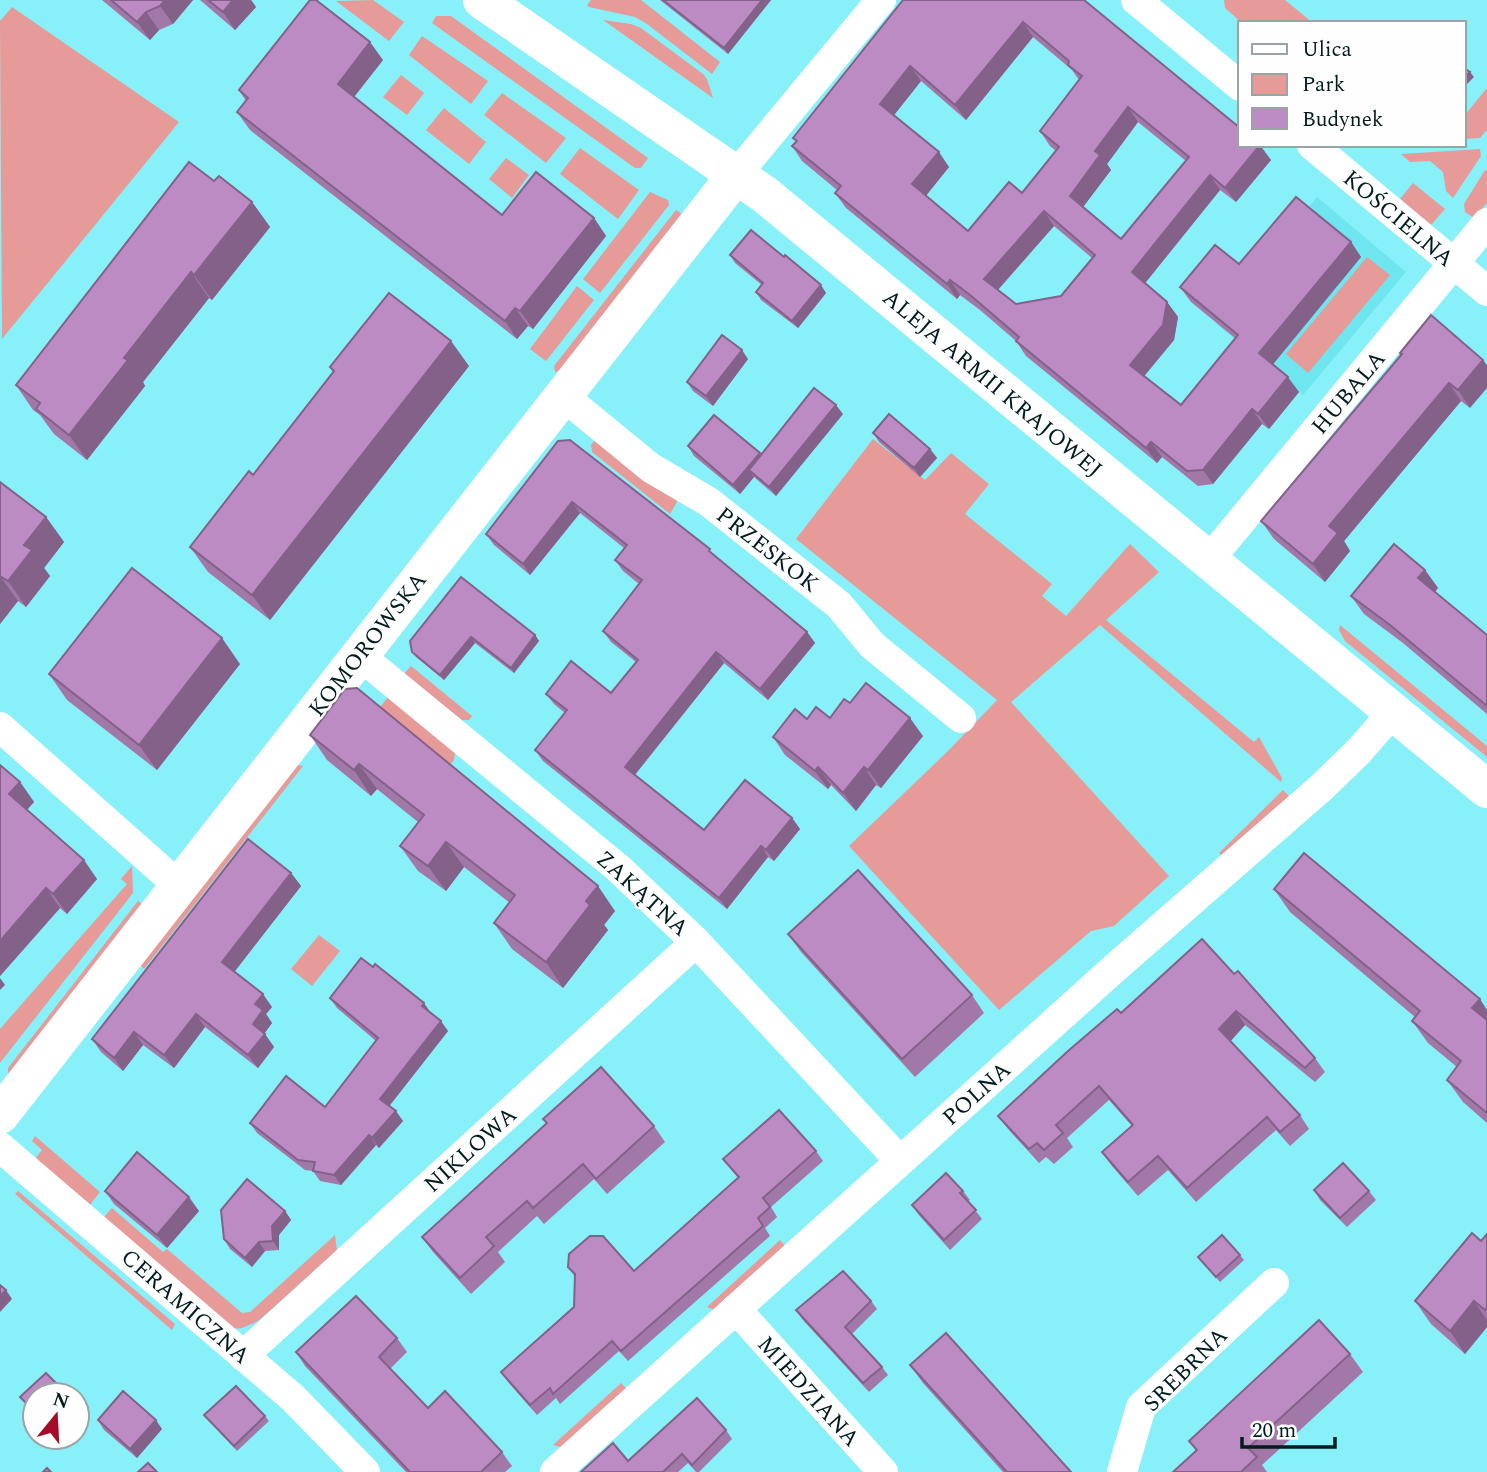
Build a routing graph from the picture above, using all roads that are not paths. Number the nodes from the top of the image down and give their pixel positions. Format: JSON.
{"nodes":[{"id":1,"x":482,"y":0,"type":"edge"},
{"id":2,"x":881,"y":0,"type":"edge"},
{"id":3,"x":1136,"y":0,"type":"edge"},
{"id":4,"x":1238,"y":84,"type":"edge"},
{"id":5,"x":1314,"y":147,"type":"edge"},
{"id":6,"x":736,"y":175,"type":"junction"},
{"id":7,"x":1487,"y":223,"type":"edge"},
{"id":8,"x":1454,"y":264,"type":"junction"},
{"id":9,"x":1487,"y":291,"type":"edge"},
{"id":10,"x":560,"y":398,"type":"junction"},
{"id":11,"x":1209,"y":560,"type":"junction"},
{"id":12,"x":359,"y":655,"type":"junction"},
{"id":13,"x":1393,"y":712,"type":"junction"},
{"id":14,"x":961,"y":718,"type":"dead end"},
{"id":15,"x":0,"y":727,"type":"edge"},
{"id":16,"x":1487,"y":789,"type":"edge"},
{"id":17,"x":178,"y":885,"type":"junction"},
{"id":18,"x":696,"y":942,"type":"junction"},
{"id":19,"x":0,"y":1115,"type":"edge"},
{"id":20,"x":0,"y":1147,"type":"edge"},
{"id":21,"x":901,"y":1161,"type":"junction"},
{"id":22,"x":1274,"y":1283,"type":"dead end"},
{"id":23,"x":736,"y":1309,"type":"junction"},
{"id":24,"x":243,"y":1356,"type":"junction"},
{"id":25,"x":365,"y":1472,"type":"edge"},
{"id":26,"x":555,"y":1472,"type":"edge"},
{"id":27,"x":883,"y":1472,"type":"edge"},
{"id":28,"x":1122,"y":1472,"type":"edge"}],
"edges":[{"from":1,"to":6,"type":"street","name":"ALEJA ARMII KRAJOWEJ"},
{"from":2,"to":6,"type":"street"},
{"from":3,"to":4,"type":"street"},
{"from":5,"to":8,"type":"street","name":"KOŚCIELNA"},
{"from":6,"to":10,"type":"street","name":"KOMOROWSKA"},
{"from":6,"to":11,"type":"street","name":"ALEJA ARMII KRAJOWEJ"},
{"from":7,"to":8,"type":"street","name":"HUBALA"},
{"from":8,"to":9,"type":"street","name":"KOŚCIELNA"},
{"from":8,"to":11,"type":"street","name":"HUBALA"},
{"from":10,"to":12,"type":"street","name":"KOMOROWSKA"},
{"from":10,"to":14,"type":"street","name":"PRZESKOK"},
{"from":11,"to":13,"type":"street","name":"ALEJA ARMII KRAJOWEJ"},
{"from":12,"to":17,"type":"street","name":"KOMOROWSKA"},
{"from":12,"to":18,"type":"street","name":"ZAKĄTNA"},
{"from":13,"to":16,"type":"street","name":"ALEJA ARMII KRAJOWEJ"},
{"from":13,"to":21,"type":"street","name":"POLNA"},
{"from":15,"to":17,"type":"street"},
{"from":17,"to":19,"type":"street","name":"KOMOROWSKA"},
{"from":18,"to":21,"type":"street","name":"ZAKĄTNA"},
{"from":18,"to":24,"type":"street","name":"NIKLOWA"},
{"from":20,"to":24,"type":"street","name":"CERAMICZNA"},
{"from":21,"to":23,"type":"street","name":"POLNA"},
{"from":22,"to":28,"type":"street","name":"SREBRNA"},
{"from":23,"to":26,"type":"street","name":"POLNA"},
{"from":23,"to":27,"type":"street","name":"MIEDZIANA"},
{"from":24,"to":25,"type":"street","name":"CERAMICZNA"}]}
